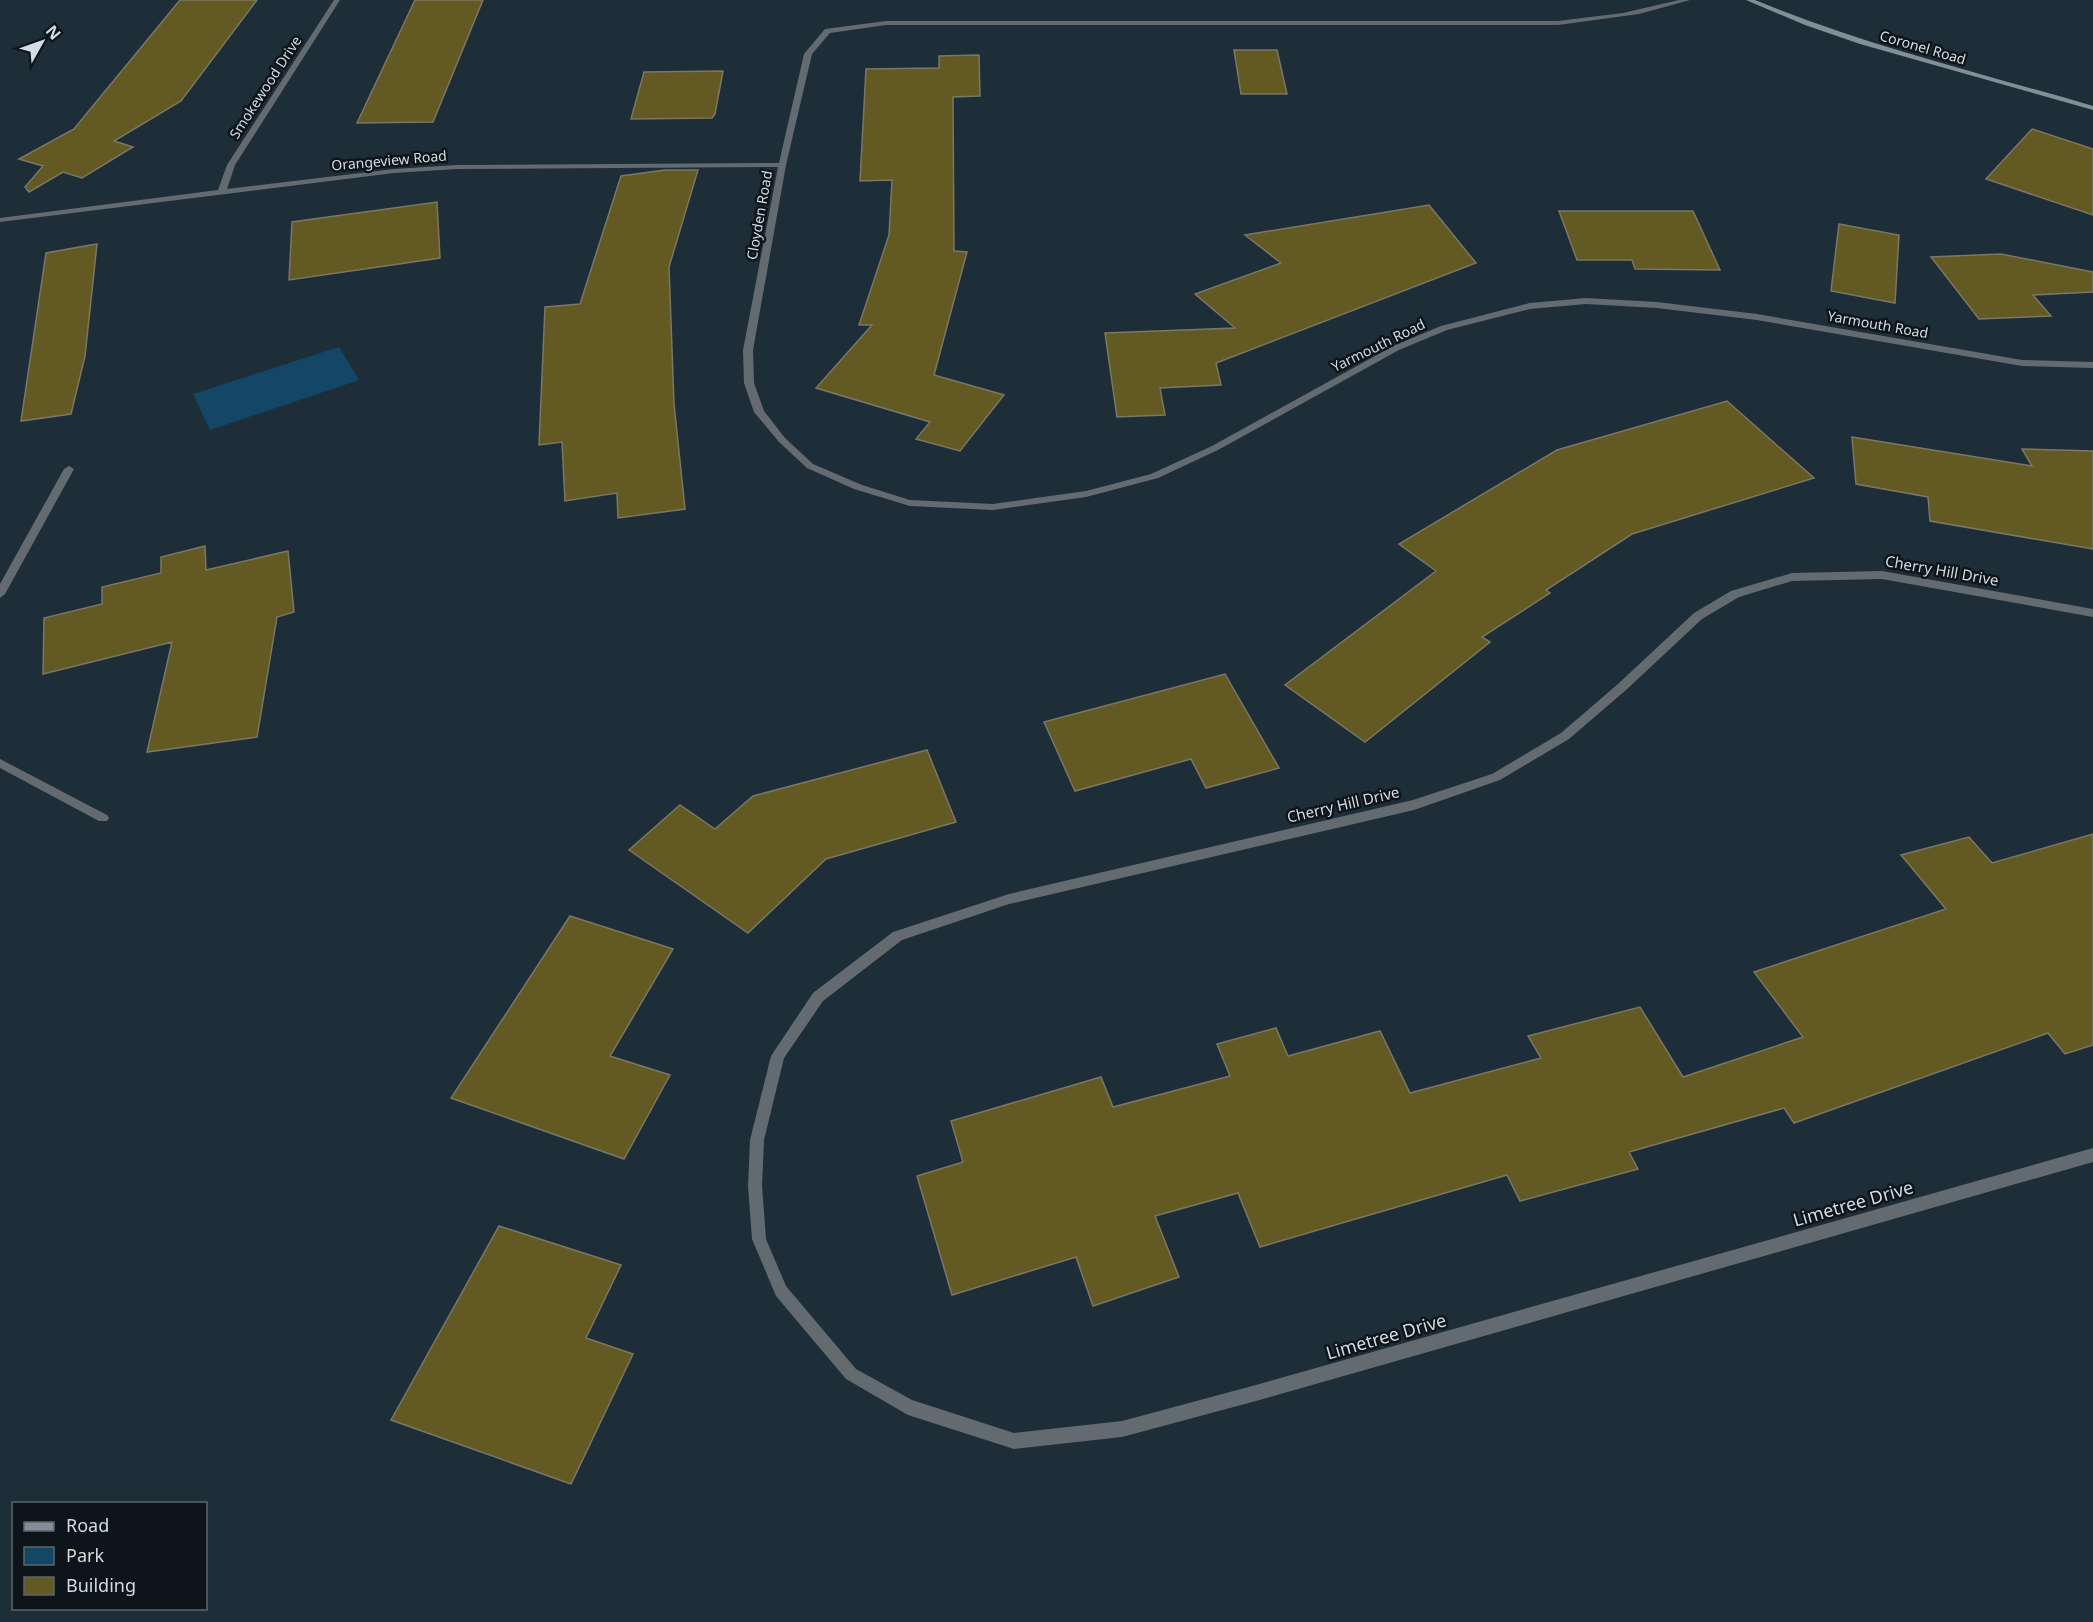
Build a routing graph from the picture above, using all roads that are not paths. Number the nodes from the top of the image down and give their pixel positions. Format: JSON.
{"nodes":[{"id":1,"x":337,"y":0,"type":"edge"},
{"id":2,"x":1687,"y":0,"type":"edge"},
{"id":3,"x":1749,"y":0,"type":"edge"},
{"id":4,"x":2093,"y":108,"type":"edge"},
{"id":5,"x":782,"y":165,"type":"junction"},
{"id":6,"x":222,"y":191,"type":"junction"},
{"id":7,"x":0,"y":220,"type":"edge"},
{"id":8,"x":2093,"y":365,"type":"edge"},
{"id":9,"x":759,"y":412,"type":"joint"},
{"id":10,"x":69,"y":469,"type":"dead end"},
{"id":11,"x":0,"y":594,"type":"edge"},
{"id":12,"x":2093,"y":613,"type":"edge"},
{"id":13,"x":0,"y":762,"type":"edge"},
{"id":14,"x":103,"y":818,"type":"dead end"},
{"id":15,"x":2093,"y":1155,"type":"edge"},
{"id":16,"x":759,"y":1239,"type":"joint"}],
"edges":[{"from":1,"to":6,"type":"street","name":"Smokewood Drive"},
{"from":2,"to":5,"type":"street","name":"Cloyden Road"},
{"from":3,"to":4,"type":"street","name":"Coronel Road"},
{"from":5,"to":6,"type":"street","name":"Orangeview Road"},
{"from":5,"to":9,"type":"street","name":"Cloyden Road"},
{"from":6,"to":7,"type":"street","name":"Orangeview Road"},
{"from":8,"to":9,"type":"street","name":"Yarmouth Road"},
{"from":10,"to":11,"type":"street"},
{"from":12,"to":16,"type":"street","name":"Cherry Hill Drive"},
{"from":13,"to":14,"type":"street"},
{"from":15,"to":16,"type":"street","name":"Limetree Drive"}]}
